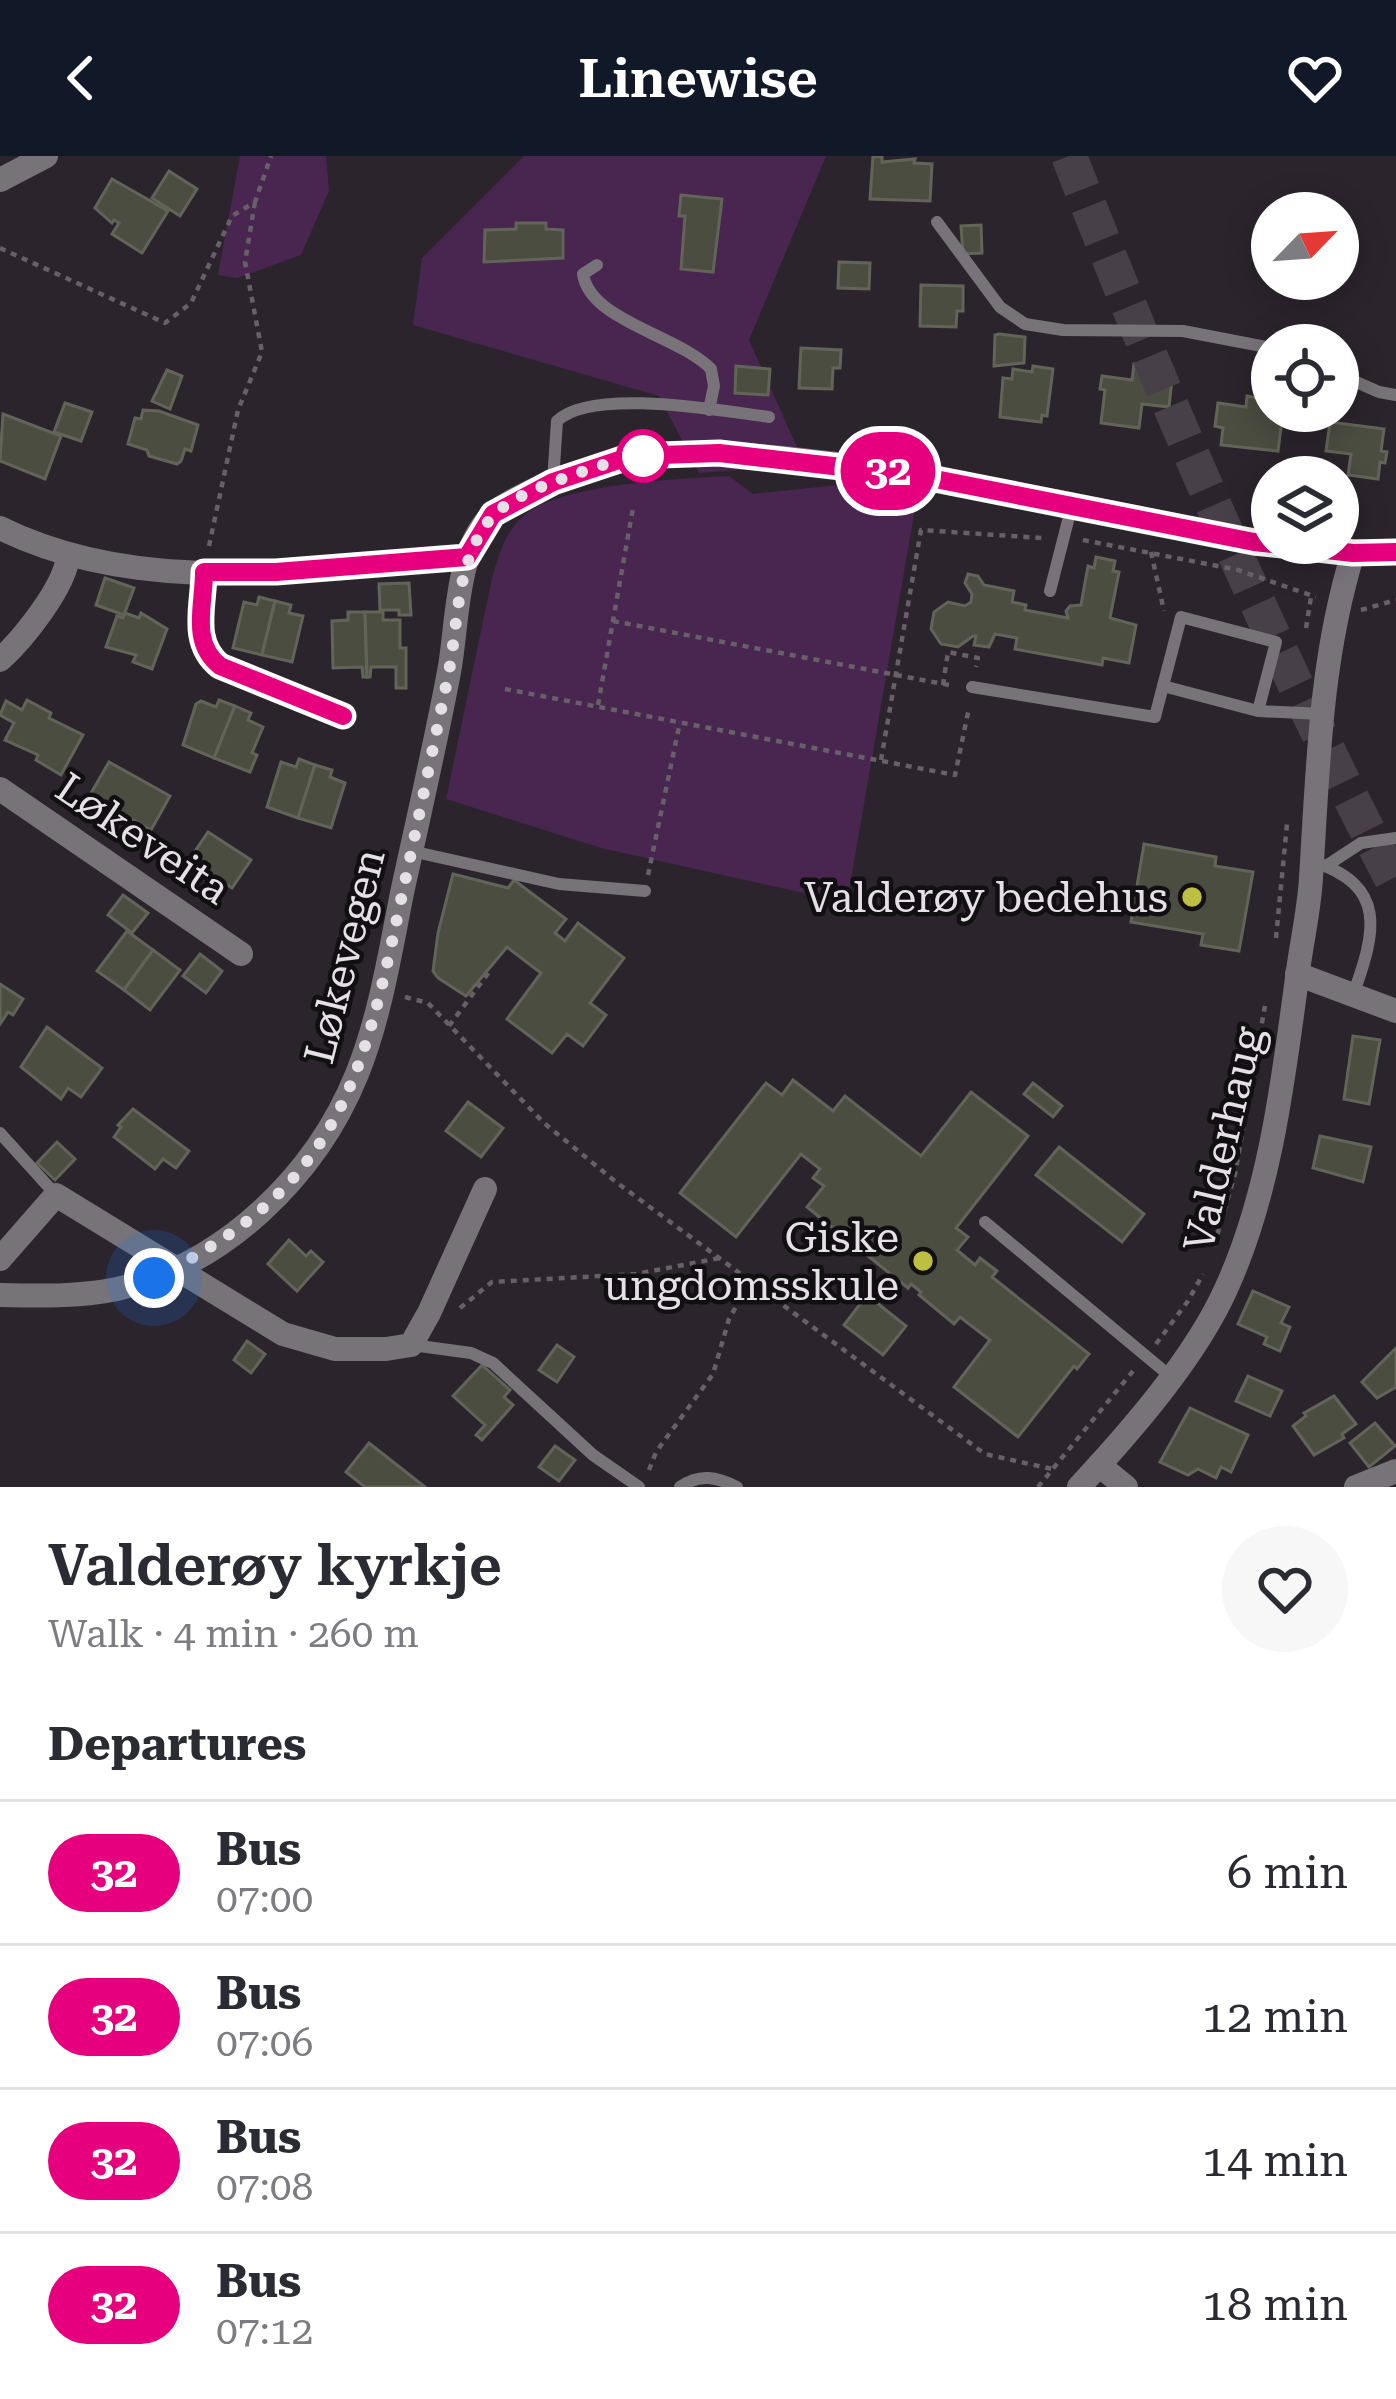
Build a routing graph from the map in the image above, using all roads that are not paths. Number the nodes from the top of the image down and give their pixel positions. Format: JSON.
{"nodes":[{"id":1,"x":46,"y":156,"type":"edge"},
{"id":2,"x":0,"y":180,"type":"edge"},
{"id":3,"x":937,"y":222,"type":"dead end"},
{"id":4,"x":597,"y":266,"type":"dead end"},
{"id":5,"x":1251,"y":344,"type":"edge"},
{"id":6,"x":1359,"y":383,"type":"edge"},
{"id":7,"x":1396,"y":395,"type":"edge"},
{"id":8,"x":709,"y":410,"type":"junction"},
{"id":9,"x":769,"y":417,"type":"dead end"},
{"id":10,"x":553,"y":482,"type":"junction"},
{"id":11,"x":1072,"y":505,"type":"junction"},
{"id":12,"x":0,"y":528,"type":"edge"},
{"id":13,"x":1251,"y":541,"type":"edge"},
{"id":14,"x":1396,"y":552,"type":"edge"},
{"id":15,"x":1359,"y":553,"type":"edge"},
{"id":16,"x":68,"y":554,"type":"junction"},
{"id":17,"x":467,"y":557,"type":"junction"},
{"id":18,"x":1350,"y":564,"type":"edge"},
{"id":19,"x":204,"y":572,"type":"junction"},
{"id":20,"x":1051,"y":591,"type":"dead end"},
{"id":21,"x":0,"y":660,"type":"edge"},
{"id":22,"x":1163,"y":686,"type":"junction"},
{"id":23,"x":972,"y":688,"type":"road end"},
{"id":24,"x":1258,"y":711,"type":"junction"},
{"id":25,"x":1322,"y":714,"type":"junction"},
{"id":26,"x":343,"y":716,"type":"dead end"},
{"id":27,"x":3,"y":796,"type":"edge"},
{"id":28,"x":1396,"y":838,"type":"edge"},
{"id":29,"x":411,"y":851,"type":"junction"},
{"id":30,"x":1319,"y":863,"type":"junction"},
{"id":31,"x":645,"y":891,"type":"road end"},
{"id":32,"x":241,"y":954,"type":"dead end"},
{"id":33,"x":1297,"y":974,"type":"junction"},
{"id":34,"x":1353,"y":996,"type":"junction"},
{"id":35,"x":1396,"y":1011,"type":"edge"},
{"id":36,"x":0,"y":1132,"type":"edge"},
{"id":37,"x":484,"y":1189,"type":"dead end"},
{"id":38,"x":56,"y":1195,"type":"junction"},
{"id":39,"x":985,"y":1222,"type":"dead end"},
{"id":40,"x":0,"y":1259,"type":"edge"},
{"id":41,"x":175,"y":1268,"type":"junction"},
{"id":42,"x":0,"y":1295,"type":"edge"},
{"id":43,"x":415,"y":1338,"type":"junction"},
{"id":44,"x":1170,"y":1376,"type":"junction"},
{"id":45,"x":1099,"y":1466,"type":"junction"},
{"id":46,"x":1396,"y":1471,"type":"edge"},
{"id":47,"x":640,"y":1487,"type":"edge"},
{"id":48,"x":680,"y":1487,"type":"edge"},
{"id":49,"x":737,"y":1487,"type":"edge"},
{"id":50,"x":1079,"y":1487,"type":"edge"},
{"id":51,"x":1126,"y":1487,"type":"edge"},
{"id":52,"x":1356,"y":1487,"type":"edge"}],
"edges":[{"from":1,"to":2,"type":"street"},
{"from":3,"to":5,"type":"lane"},
{"from":4,"to":8,"type":"lane"},
{"from":6,"to":7,"type":"lane"},
{"from":8,"to":9,"type":"lane"},
{"from":8,"to":10,"type":"lane"},
{"from":10,"to":11,"type":"street"},
{"from":10,"to":17,"type":"street"},
{"from":11,"to":13,"type":"street"},
{"from":11,"to":20,"type":"lane"},
{"from":12,"to":16,"type":"street"},
{"from":14,"to":15,"type":"street"},
{"from":16,"to":19,"type":"street"},
{"from":16,"to":21,"type":"street"},
{"from":17,"to":19,"type":"street"},
{"from":17,"to":29,"type":"street","name":"Løkevegen"},
{"from":18,"to":25,"type":"street","name":"Valderhaug"},
{"from":19,"to":26,"type":"lane"},
{"from":22,"to":23,"type":"lane"},
{"from":22,"to":24,"type":"lane"},
{"from":22,"to":24,"type":"lane"},
{"from":24,"to":25,"type":"lane"},
{"from":25,"to":30,"type":"street","name":"Valderhaug"},
{"from":27,"to":32,"type":"street","name":"Løkeveita"},
{"from":28,"to":30,"type":"lane"},
{"from":29,"to":31,"type":"lane"},
{"from":29,"to":41,"type":"street","name":"Løkevegen"},
{"from":30,"to":33,"type":"street","name":"Valderhaug"},
{"from":30,"to":34,"type":"lane"},
{"from":33,"to":34,"type":"street"},
{"from":33,"to":44,"type":"street","name":"Valderhaug"},
{"from":34,"to":35,"type":"street"},
{"from":36,"to":38,"type":"lane"},
{"from":37,"to":43,"type":"street"},
{"from":38,"to":40,"type":"street"},
{"from":38,"to":41,"type":"street"},
{"from":39,"to":44,"type":"lane"},
{"from":41,"to":42,"type":"street","name":"Løkevegen"},
{"from":41,"to":43,"type":"street"},
{"from":43,"to":47,"type":"lane"},
{"from":44,"to":45,"type":"street","name":"Valderhaug"},
{"from":45,"to":50,"type":"street","name":"Valderhaug"},
{"from":45,"to":51,"type":"street"},
{"from":46,"to":52,"type":"street"},
{"from":48,"to":49,"type":"lane"}]}
